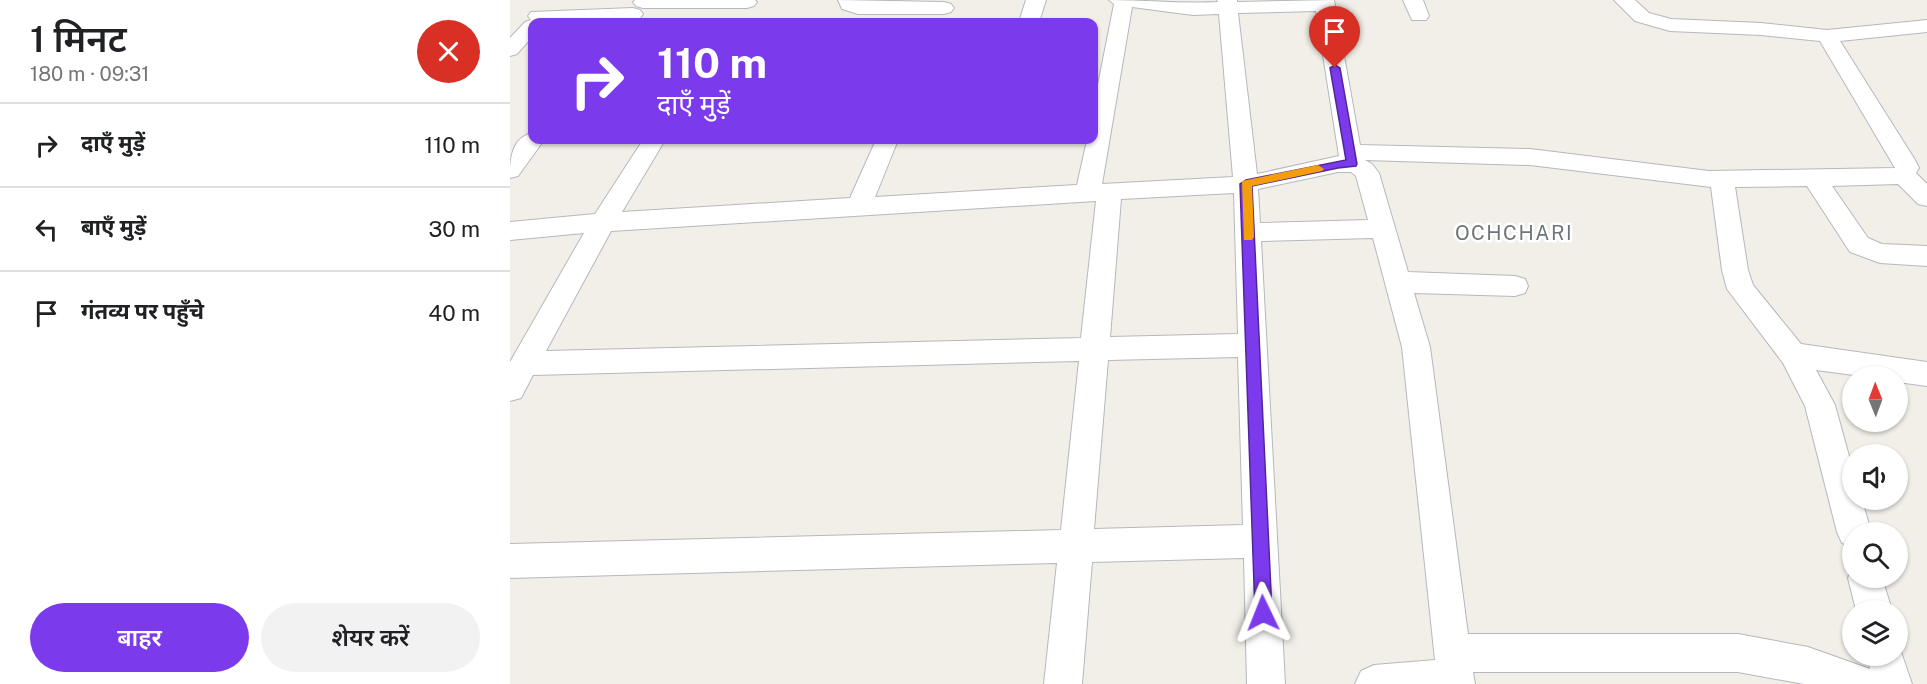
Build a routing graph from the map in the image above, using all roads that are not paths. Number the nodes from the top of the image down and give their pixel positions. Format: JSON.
{"nodes":[{"id":1,"x":848,"y":0,"type":"edge"},
{"id":2,"x":1036,"y":0,"type":"edge"},
{"id":3,"x":1119,"y":0,"type":"edge"},
{"id":4,"x":1124,"y":0,"type":"edge"},
{"id":5,"x":1624,"y":0,"type":"edge"},
{"id":6,"x":748,"y":1,"type":"edge"},
{"id":7,"x":1324,"y":3,"type":"edge"},
{"id":8,"x":1227,"y":4,"type":"edge"},
{"id":9,"x":636,"y":10,"type":"edge"},
{"id":10,"x":943,"y":10,"type":"edge"},
{"id":11,"x":536,"y":16,"type":"edge"},
{"id":12,"x":735,"y":18,"type":"edge"},
{"id":13,"x":1030,"y":18,"type":"edge"},
{"id":14,"x":528,"y":26,"type":"edge"},
{"id":15,"x":1927,"y":26,"type":"edge"},
{"id":16,"x":1827,"y":36,"type":"junction"},
{"id":17,"x":510,"y":50,"type":"edge"},
{"id":18,"x":1102,"y":84,"type":"edge"},
{"id":19,"x":530,"y":144,"type":"edge"},
{"id":20,"x":651,"y":144,"type":"edge"},
{"id":21,"x":885,"y":144,"type":"edge"},
{"id":22,"x":1351,"y":158,"type":"junction"},
{"id":23,"x":510,"y":170,"type":"edge"},
{"id":24,"x":1904,"y":175,"type":"junction"},
{"id":25,"x":1814,"y":178,"type":"junction"},
{"id":26,"x":1722,"y":179,"type":"junction"},
{"id":27,"x":1246,"y":184,"type":"junction"},
{"id":28,"x":1098,"y":192,"type":"junction"},
{"id":29,"x":1927,"y":198,"type":"edge"},
{"id":30,"x":859,"y":205,"type":"junction"},
{"id":31,"x":602,"y":223,"type":"junction"},
{"id":32,"x":1383,"y":230,"type":"junction"},
{"id":33,"x":510,"y":231,"type":"edge"},
{"id":34,"x":1248,"y":232,"type":"junction"},
{"id":35,"x":1927,"y":256,"type":"edge"},
{"id":36,"x":1398,"y":282,"type":"junction"},
{"id":37,"x":1515,"y":286,"type":"dead end"},
{"id":38,"x":1252,"y":345,"type":"junction"},
{"id":39,"x":1094,"y":349,"type":"junction"},
{"id":40,"x":1793,"y":355,"type":"junction"},
{"id":41,"x":524,"y":363,"type":"junction"},
{"id":42,"x":1927,"y":374,"type":"edge"},
{"id":43,"x":510,"y":389,"type":"edge"},
{"id":44,"x":1851,"y":522,"type":"edge"},
{"id":45,"x":1260,"y":541,"type":"junction"},
{"id":46,"x":1076,"y":546,"type":"junction"},
{"id":47,"x":510,"y":561,"type":"edge"},
{"id":48,"x":1888,"y":666,"type":"edge"},
{"id":49,"x":1455,"y":672,"type":"edge"},
{"id":50,"x":1063,"y":684,"type":"edge"},
{"id":51,"x":1266,"y":684,"type":"edge"},
{"id":52,"x":1374,"y":684,"type":"edge"},
{"id":53,"x":1860,"y":684,"type":"edge"},
{"id":54,"x":1893,"y":684,"type":"edge"}],
"edges":[{"from":1,"to":10,"type":"street"},
{"from":2,"to":13,"type":"street"},
{"from":3,"to":4,"type":"street"},
{"from":4,"to":8,"type":"street"},
{"from":4,"to":18,"type":"street"},
{"from":5,"to":16,"type":"street"},
{"from":6,"to":9,"type":"street"},
{"from":6,"to":12,"type":"street"},
{"from":7,"to":8,"type":"street"},
{"from":7,"to":22,"type":"street"},
{"from":8,"to":27,"type":"street"},
{"from":9,"to":11,"type":"street"},
{"from":14,"to":17,"type":"street"},
{"from":15,"to":16,"type":"street"},
{"from":16,"to":24,"type":"street"},
{"from":18,"to":28,"type":"street"},
{"from":19,"to":23,"type":"street"},
{"from":20,"to":31,"type":"street"},
{"from":21,"to":30,"type":"street"},
{"from":22,"to":26,"type":"street"},
{"from":22,"to":27,"type":"street"},
{"from":22,"to":32,"type":"street"},
{"from":24,"to":25,"type":"street"},
{"from":24,"to":29,"type":"street"},
{"from":25,"to":26,"type":"street"},
{"from":25,"to":35,"type":"street"},
{"from":26,"to":40,"type":"street"},
{"from":27,"to":28,"type":"street"},
{"from":27,"to":34,"type":"street"},
{"from":28,"to":30,"type":"street"},
{"from":28,"to":39,"type":"street"},
{"from":30,"to":31,"type":"street"},
{"from":31,"to":33,"type":"street"},
{"from":31,"to":41,"type":"street"},
{"from":32,"to":34,"type":"street"},
{"from":32,"to":36,"type":"street"},
{"from":34,"to":38,"type":"street"},
{"from":36,"to":37,"type":"street"},
{"from":36,"to":49,"type":"street"},
{"from":38,"to":39,"type":"street"},
{"from":38,"to":45,"type":"street"},
{"from":39,"to":41,"type":"street"},
{"from":39,"to":46,"type":"street"},
{"from":40,"to":42,"type":"street"},
{"from":40,"to":44,"type":"street"},
{"from":41,"to":43,"type":"street"},
{"from":45,"to":46,"type":"street"},
{"from":45,"to":51,"type":"street"},
{"from":46,"to":47,"type":"street"},
{"from":46,"to":50,"type":"street"},
{"from":48,"to":54,"type":"street"},
{"from":49,"to":52,"type":"street"},
{"from":49,"to":53,"type":"street"}]}
